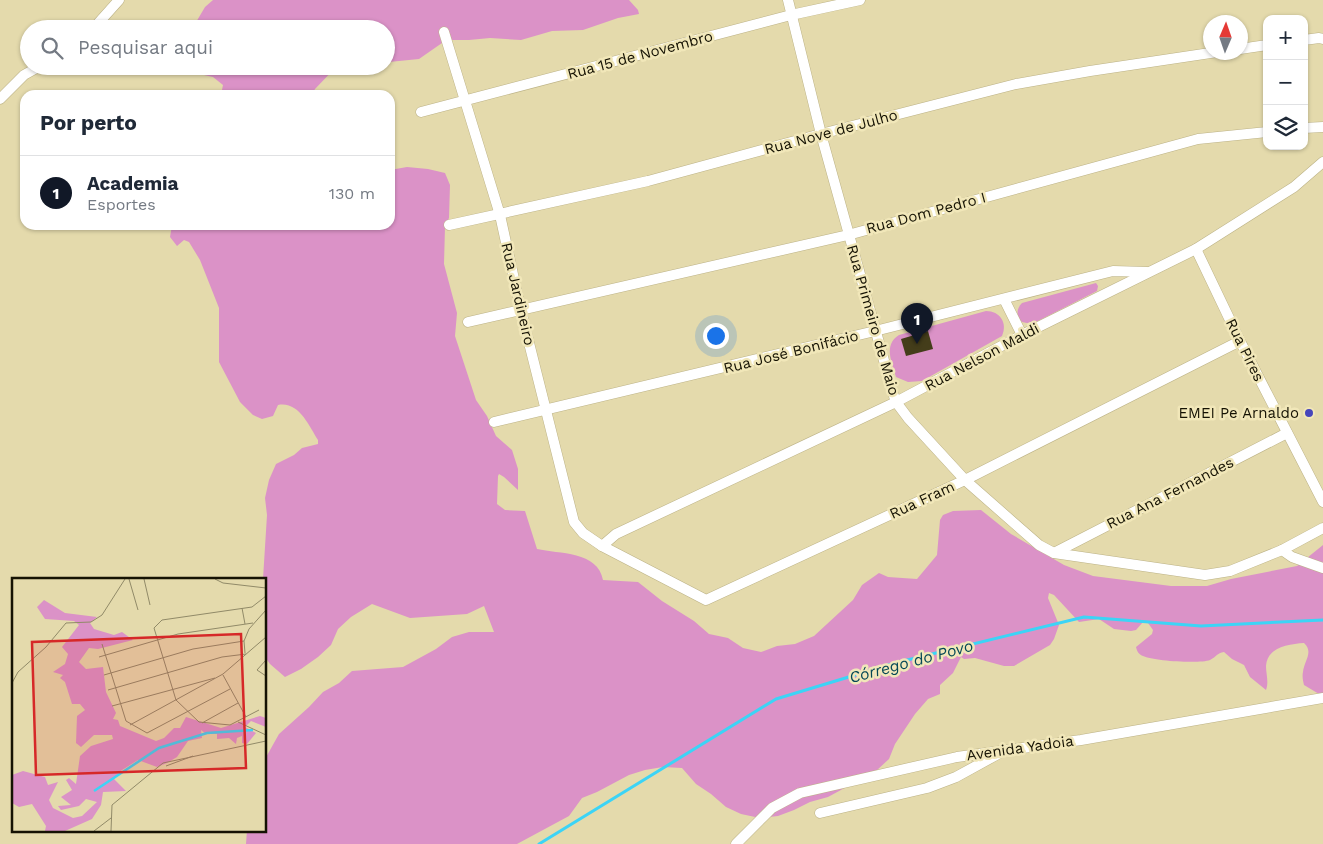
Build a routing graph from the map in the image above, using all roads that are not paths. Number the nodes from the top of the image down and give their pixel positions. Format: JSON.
{"nodes":[{"id":1,"x":119,"y":0,"type":"edge"},
{"id":2,"x":788,"y":0,"type":"edge"},
{"id":3,"x":860,"y":0,"type":"edge"},
{"id":4,"x":791,"y":15,"type":"junction"},
{"id":5,"x":101,"y":20,"type":"edge"},
{"id":6,"x":444,"y":32,"type":"dead end"},
{"id":7,"x":1323,"y":39,"type":"edge"},
{"id":8,"x":1308,"y":40,"type":"edge"},
{"id":9,"x":1263,"y":46,"type":"edge"},
{"id":10,"x":1248,"y":48,"type":"edge"},
{"id":11,"x":1203,"y":54,"type":"edge"},
{"id":12,"x":24,"y":75,"type":"edge"},
{"id":13,"x":0,"y":98,"type":"edge"},
{"id":14,"x":465,"y":102,"type":"junction"},
{"id":15,"x":422,"y":112,"type":"dead end"},
{"id":16,"x":1323,"y":126,"type":"edge"},
{"id":17,"x":1308,"y":128,"type":"edge"},
{"id":18,"x":1263,"y":132,"type":"edge"},
{"id":19,"x":821,"y":134,"type":"junction"},
{"id":20,"x":1323,"y":162,"type":"edge"},
{"id":21,"x":500,"y":215,"type":"junction"},
{"id":22,"x":449,"y":225,"type":"dead end"},
{"id":23,"x":848,"y":235,"type":"junction"},
{"id":24,"x":1196,"y":249,"type":"junction"},
{"id":25,"x":1147,"y":272,"type":"junction"},
{"id":26,"x":1004,"y":299,"type":"junction"},
{"id":27,"x":521,"y":311,"type":"junction"},
{"id":28,"x":468,"y":322,"type":"dead end"},
{"id":29,"x":875,"y":331,"type":"junction"},
{"id":30,"x":1022,"y":335,"type":"junction"},
{"id":31,"x":1240,"y":341,"type":"junction"},
{"id":32,"x":896,"y":402,"type":"junction"},
{"id":33,"x":547,"y":411,"type":"junction"},
{"id":34,"x":494,"y":422,"type":"dead end"},
{"id":35,"x":1287,"y":433,"type":"junction"},
{"id":36,"x":966,"y":480,"type":"junction"},
{"id":37,"x":1323,"y":502,"type":"edge"},
{"id":38,"x":1323,"y":528,"type":"edge"},
{"id":39,"x":602,"y":546,"type":"junction"},
{"id":40,"x":1282,"y":550,"type":"junction"},
{"id":41,"x":1054,"y":553,"type":"junction"},
{"id":42,"x":1323,"y":568,"type":"edge"},
{"id":43,"x":1323,"y":698,"type":"edge"},
{"id":44,"x":1003,"y":751,"type":"junction"},
{"id":45,"x":820,"y":813,"type":"dead end"},
{"id":46,"x":736,"y":844,"type":"edge"}],
"edges":[{"from":1,"to":5,"type":"street"},
{"from":2,"to":4,"type":"street","name":"Rua Primeiro de Maio"},
{"from":3,"to":4,"type":"street","name":"Rua 15 de Novembro"},
{"from":4,"to":14,"type":"street","name":"Rua 15 de Novembro"},
{"from":4,"to":19,"type":"street","name":"Rua Primeiro de Maio"},
{"from":6,"to":14,"type":"street","name":"Rua Jardineiro"},
{"from":7,"to":8,"type":"street"},
{"from":9,"to":10,"type":"street"},
{"from":11,"to":19,"type":"street","name":"Rua Nove de Julho"},
{"from":12,"to":13,"type":"street"},
{"from":14,"to":15,"type":"street","name":"Rua 15 de Novembro"},
{"from":14,"to":21,"type":"street","name":"Rua Jardineiro"},
{"from":16,"to":17,"type":"street"},
{"from":18,"to":23,"type":"street","name":"Rua Dom Pedro I"},
{"from":19,"to":21,"type":"street","name":"Rua Nove de Julho"},
{"from":19,"to":23,"type":"street","name":"Rua Primeiro de Maio"},
{"from":20,"to":24,"type":"street","name":"Rua Nelson Maldi"},
{"from":21,"to":22,"type":"street","name":"Rua Nove de Julho"},
{"from":21,"to":27,"type":"street","name":"Rua Jardineiro"},
{"from":23,"to":27,"type":"street","name":"Rua Dom Pedro I"},
{"from":23,"to":29,"type":"street","name":"Rua Primeiro de Maio"},
{"from":24,"to":25,"type":"street","name":"Rua Nelson Maldi"},
{"from":24,"to":31,"type":"street","name":"Rua Pires"},
{"from":25,"to":26,"type":"street","name":"Rua José Bonifácio"},
{"from":25,"to":30,"type":"street","name":"Rua Nelson Maldi"},
{"from":26,"to":29,"type":"street","name":"Rua José Bonifácio"},
{"from":26,"to":30,"type":"street"},
{"from":27,"to":28,"type":"street","name":"Rua Dom Pedro I"},
{"from":27,"to":33,"type":"street","name":"Rua Jardineiro"},
{"from":29,"to":32,"type":"street","name":"Rua Primeiro de Maio"},
{"from":29,"to":33,"type":"street","name":"Rua José Bonifácio"},
{"from":30,"to":32,"type":"street","name":"Rua Nelson Maldi"},
{"from":31,"to":35,"type":"street","name":"Rua Pires"},
{"from":31,"to":36,"type":"street","name":"Rua Fram"},
{"from":32,"to":36,"type":"street","name":"Rua Primeiro de Maio"},
{"from":32,"to":39,"type":"street","name":"Rua Nelson Maldi"},
{"from":33,"to":34,"type":"street","name":"Rua José Bonifácio"},
{"from":33,"to":39,"type":"street","name":"Rua Jardineiro"},
{"from":35,"to":37,"type":"street","name":"Rua Pires"},
{"from":35,"to":41,"type":"street","name":"Rua Ana Fernandes"},
{"from":36,"to":39,"type":"street","name":"Rua Fram"},
{"from":36,"to":41,"type":"street","name":"Rua Primeiro de Maio"},
{"from":38,"to":40,"type":"street","name":"Rua Primeiro de Maio"},
{"from":40,"to":41,"type":"street","name":"Rua Primeiro de Maio"},
{"from":40,"to":42,"type":"street"},
{"from":43,"to":44,"type":"street","name":"Avenida Yadoia"},
{"from":44,"to":45,"type":"street"},
{"from":44,"to":46,"type":"street","name":"Avenida Yadoia"}]}
